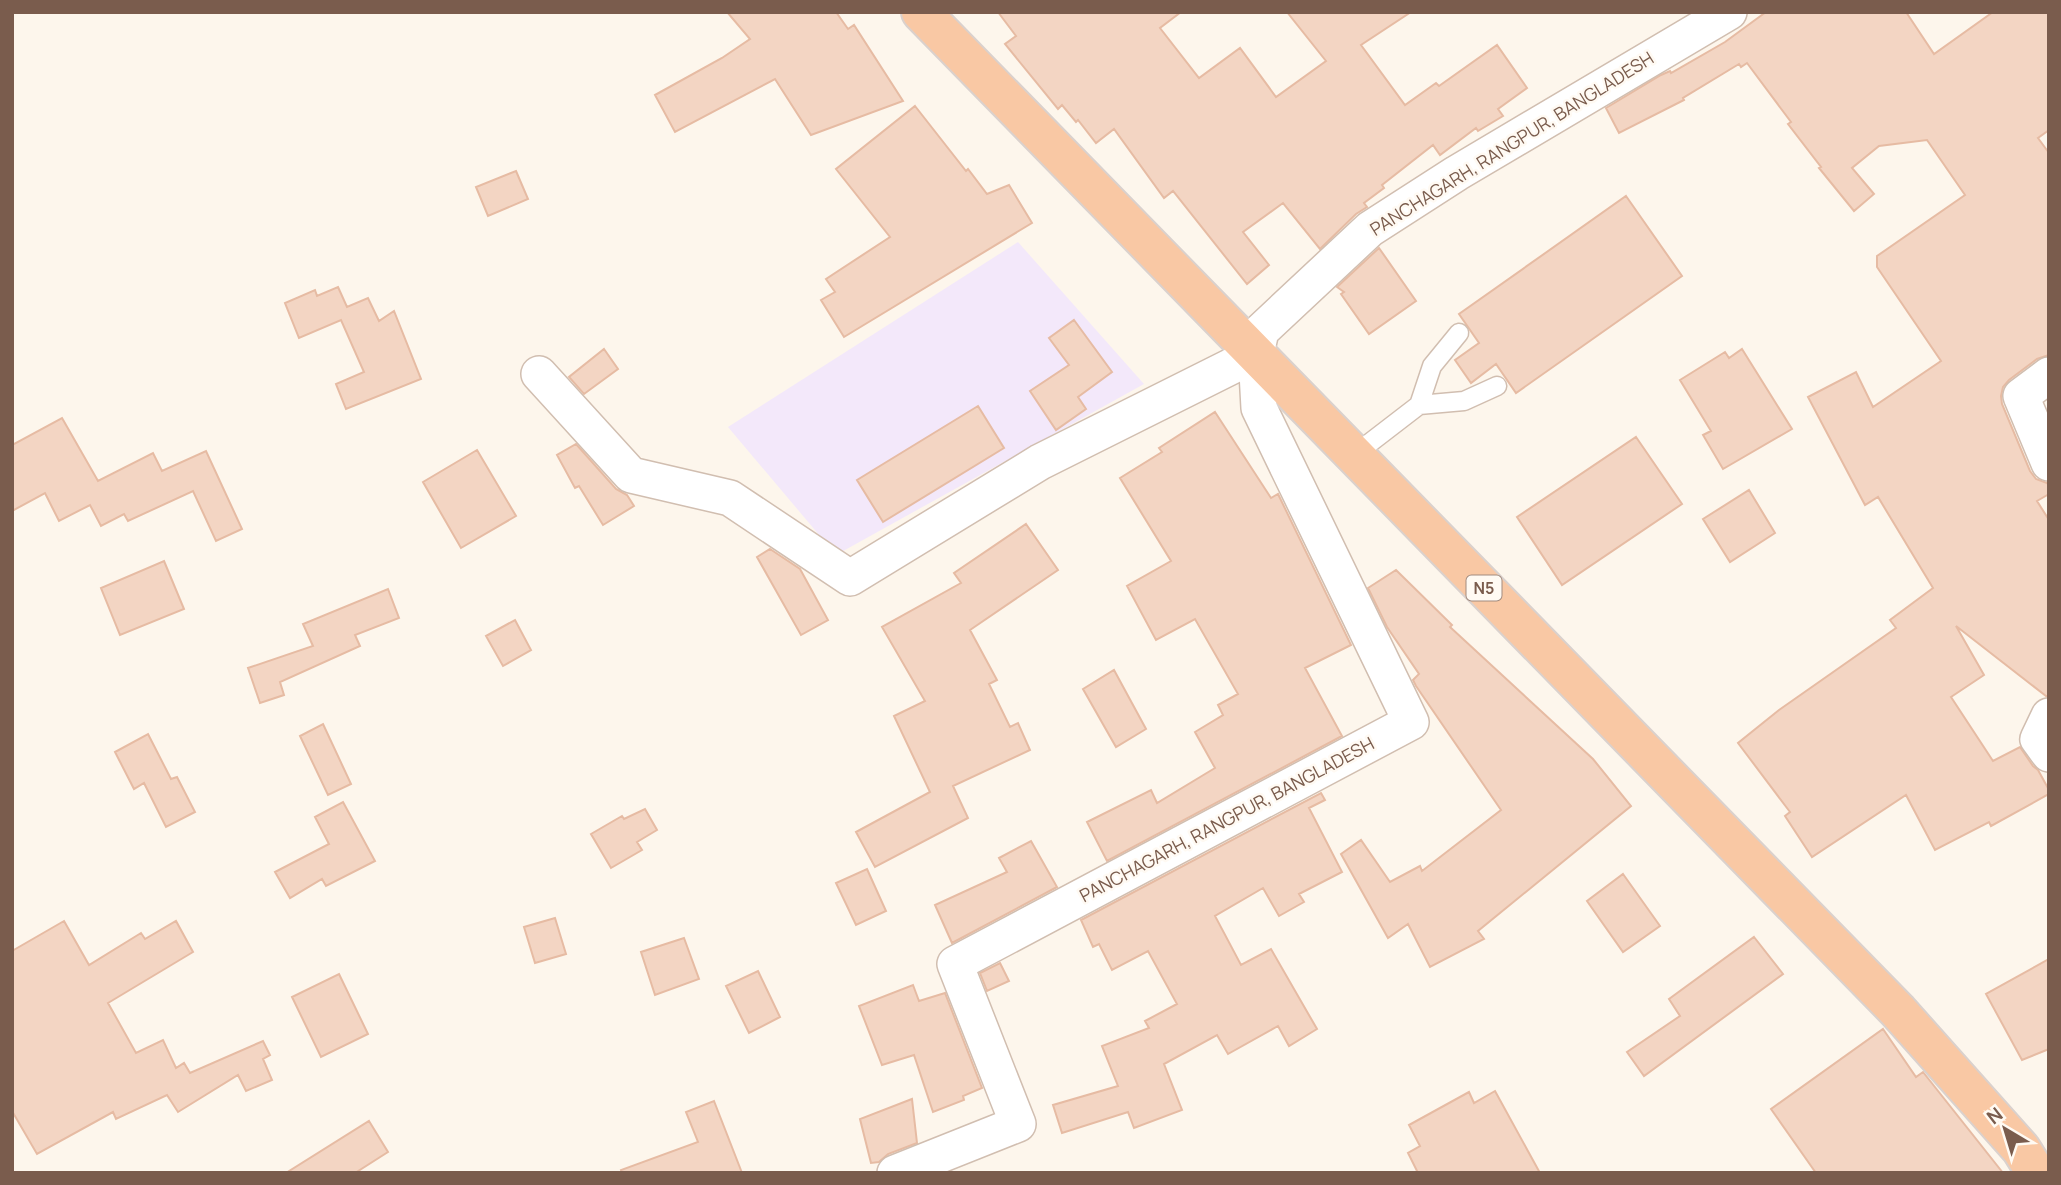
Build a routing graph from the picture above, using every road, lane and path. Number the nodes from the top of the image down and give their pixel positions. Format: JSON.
{"nodes":[{"id":1,"x":921,"y":12,"type":"edge"},
{"id":2,"x":1730,"y":12,"type":"edge"},
{"id":3,"x":1459,"y":333,"type":"dead end"},
{"id":4,"x":1256,"y":355,"type":"junction"},
{"id":5,"x":539,"y":374,"type":"dead end"},
{"id":6,"x":2049,"y":375,"type":"edge"},
{"id":7,"x":1497,"y":386,"type":"dead end"},
{"id":8,"x":1419,"y":405,"type":"junction"},
{"id":9,"x":1354,"y":455,"type":"junction"},
{"id":10,"x":2049,"y":463,"type":"edge"},
{"id":11,"x":2049,"y":716,"type":"edge"},
{"id":12,"x":2049,"y":754,"type":"edge"},
{"id":13,"x":895,"y":1173,"type":"edge"},
{"id":14,"x":2036,"y":1173,"type":"edge"}],
"edges":[{"from":1,"to":4,"type":"highway","number":"N5"},
{"from":2,"to":4,"type":"street","name":"PANCHAGARH, RANGPUR, BANGLADESH"},
{"from":3,"to":8,"type":"lane"},
{"from":4,"to":5,"type":"street"},
{"from":4,"to":9,"type":"highway","number":"N5"},
{"from":4,"to":13,"type":"street","name":"PANCHAGARH, RANGPUR, BANGLADESH"},
{"from":6,"to":10,"type":"street"},
{"from":7,"to":8,"type":"lane"},
{"from":8,"to":9,"type":"lane"},
{"from":9,"to":14,"type":"highway","number":"N5"},
{"from":11,"to":12,"type":"street"}]}
